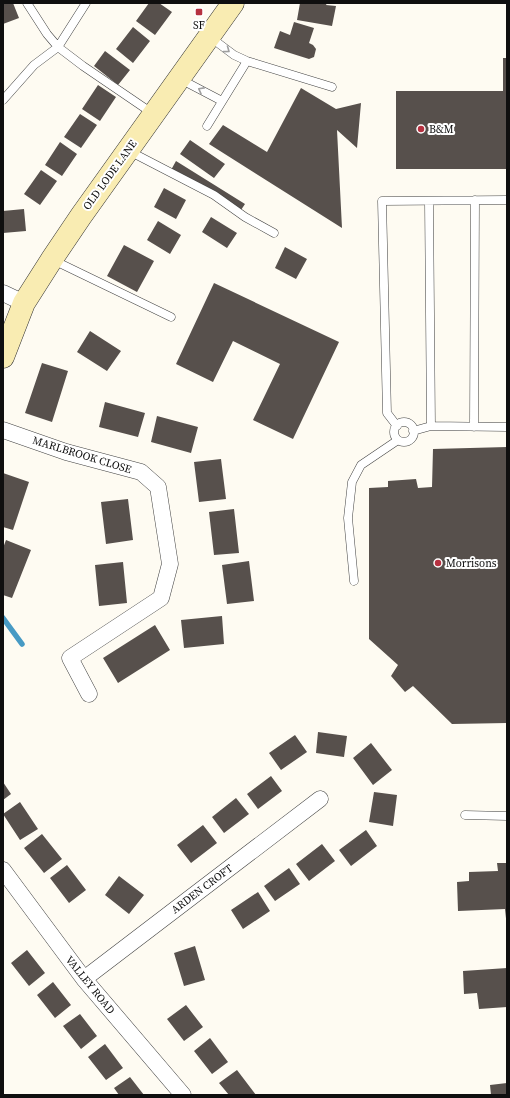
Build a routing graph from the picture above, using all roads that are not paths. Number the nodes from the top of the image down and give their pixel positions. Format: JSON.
{"nodes":[{"id":1,"x":27,"y":3,"type":"edge"},
{"id":2,"x":86,"y":3,"type":"edge"},
{"id":3,"x":233,"y":3,"type":"edge"},
{"id":4,"x":209,"y":37,"type":"junction"},
{"id":5,"x":58,"y":47,"type":"junction"},
{"id":6,"x":247,"y":61,"type":"junction"},
{"id":7,"x":179,"y":78,"type":"junction"},
{"id":8,"x":332,"y":87,"type":"dead end"},
{"id":9,"x":3,"y":100,"type":"edge"},
{"id":10,"x":222,"y":101,"type":"junction"},
{"id":11,"x":153,"y":114,"type":"junction"},
{"id":12,"x":207,"y":126,"type":"dead end"},
{"id":13,"x":128,"y":150,"type":"junction"},
{"id":14,"x":475,"y":200,"type":"junction"},
{"id":15,"x":507,"y":200,"type":"edge"},
{"id":16,"x":429,"y":201,"type":"junction"},
{"id":17,"x":274,"y":232,"type":"dead end"},
{"id":18,"x":52,"y":259,"type":"junction"},
{"id":19,"x":3,"y":292,"type":"edge"},
{"id":20,"x":24,"y":303,"type":"junction"},
{"id":21,"x":171,"y":317,"type":"dead end"},
{"id":22,"x":3,"y":357,"type":"edge"},
{"id":23,"x":396,"y":426,"type":"junction"},
{"id":24,"x":431,"y":426,"type":"junction"},
{"id":25,"x":474,"y":427,"type":"junction"},
{"id":26,"x":507,"y":427,"type":"edge"},
{"id":27,"x":3,"y":430,"type":"edge"},
{"id":28,"x":414,"y":431,"type":"junction"},
{"id":29,"x":398,"y":440,"type":"junction"},
{"id":30,"x":354,"y":581,"type":"dead end"},
{"id":31,"x":89,"y":694,"type":"dead end"},
{"id":32,"x":320,"y":800,"type":"dead end"},
{"id":33,"x":465,"y":815,"type":"dead end"},
{"id":34,"x":507,"y":816,"type":"edge"},
{"id":35,"x":3,"y":870,"type":"edge"},
{"id":36,"x":84,"y":979,"type":"junction"},
{"id":37,"x":183,"y":1095,"type":"edge"}],
"edges":[{"from":1,"to":5,"type":"lane"},
{"from":2,"to":5,"type":"lane"},
{"from":3,"to":4,"type":"street","name":"OLD LODE LANE"},
{"from":4,"to":6,"type":"lane","one_way":true},
{"from":4,"to":7,"type":"street","name":"OLD LODE LANE"},
{"from":5,"to":9,"type":"lane"},
{"from":5,"to":11,"type":"lane"},
{"from":6,"to":8,"type":"lane"},
{"from":6,"to":10,"type":"lane"},
{"from":10,"to":7,"type":"lane","one_way":true},
{"from":7,"to":11,"type":"street","name":"OLD LODE LANE"},
{"from":10,"to":12,"type":"lane"},
{"from":11,"to":13,"type":"street","name":"OLD LODE LANE"},
{"from":13,"to":17,"type":"lane"},
{"from":13,"to":18,"type":"street","name":"OLD LODE LANE"},
{"from":14,"to":15,"type":"lane"},
{"from":14,"to":16,"type":"lane"},
{"from":14,"to":25,"type":"lane"},
{"from":16,"to":23,"type":"lane"},
{"from":16,"to":24,"type":"lane"},
{"from":18,"to":20,"type":"street","name":"OLD LODE LANE"},
{"from":18,"to":21,"type":"lane"},
{"from":19,"to":20,"type":"street"},
{"from":20,"to":22,"type":"street","name":"OLD LODE LANE"},
{"from":23,"to":28,"type":"lane"},
{"from":23,"to":29,"type":"lane"},
{"from":24,"to":25,"type":"lane"},
{"from":24,"to":28,"type":"lane"},
{"from":25,"to":26,"type":"lane"},
{"from":27,"to":31,"type":"street","name":"MARLBROOK CLOSE"},
{"from":28,"to":29,"type":"lane"},
{"from":29,"to":30,"type":"lane"},
{"from":32,"to":36,"type":"street","name":"ARDEN CROFT"},
{"from":33,"to":34,"type":"lane"},
{"from":35,"to":36,"type":"street","name":"VALLEY ROAD"},
{"from":36,"to":37,"type":"street","name":"VALLEY ROAD"}]}
